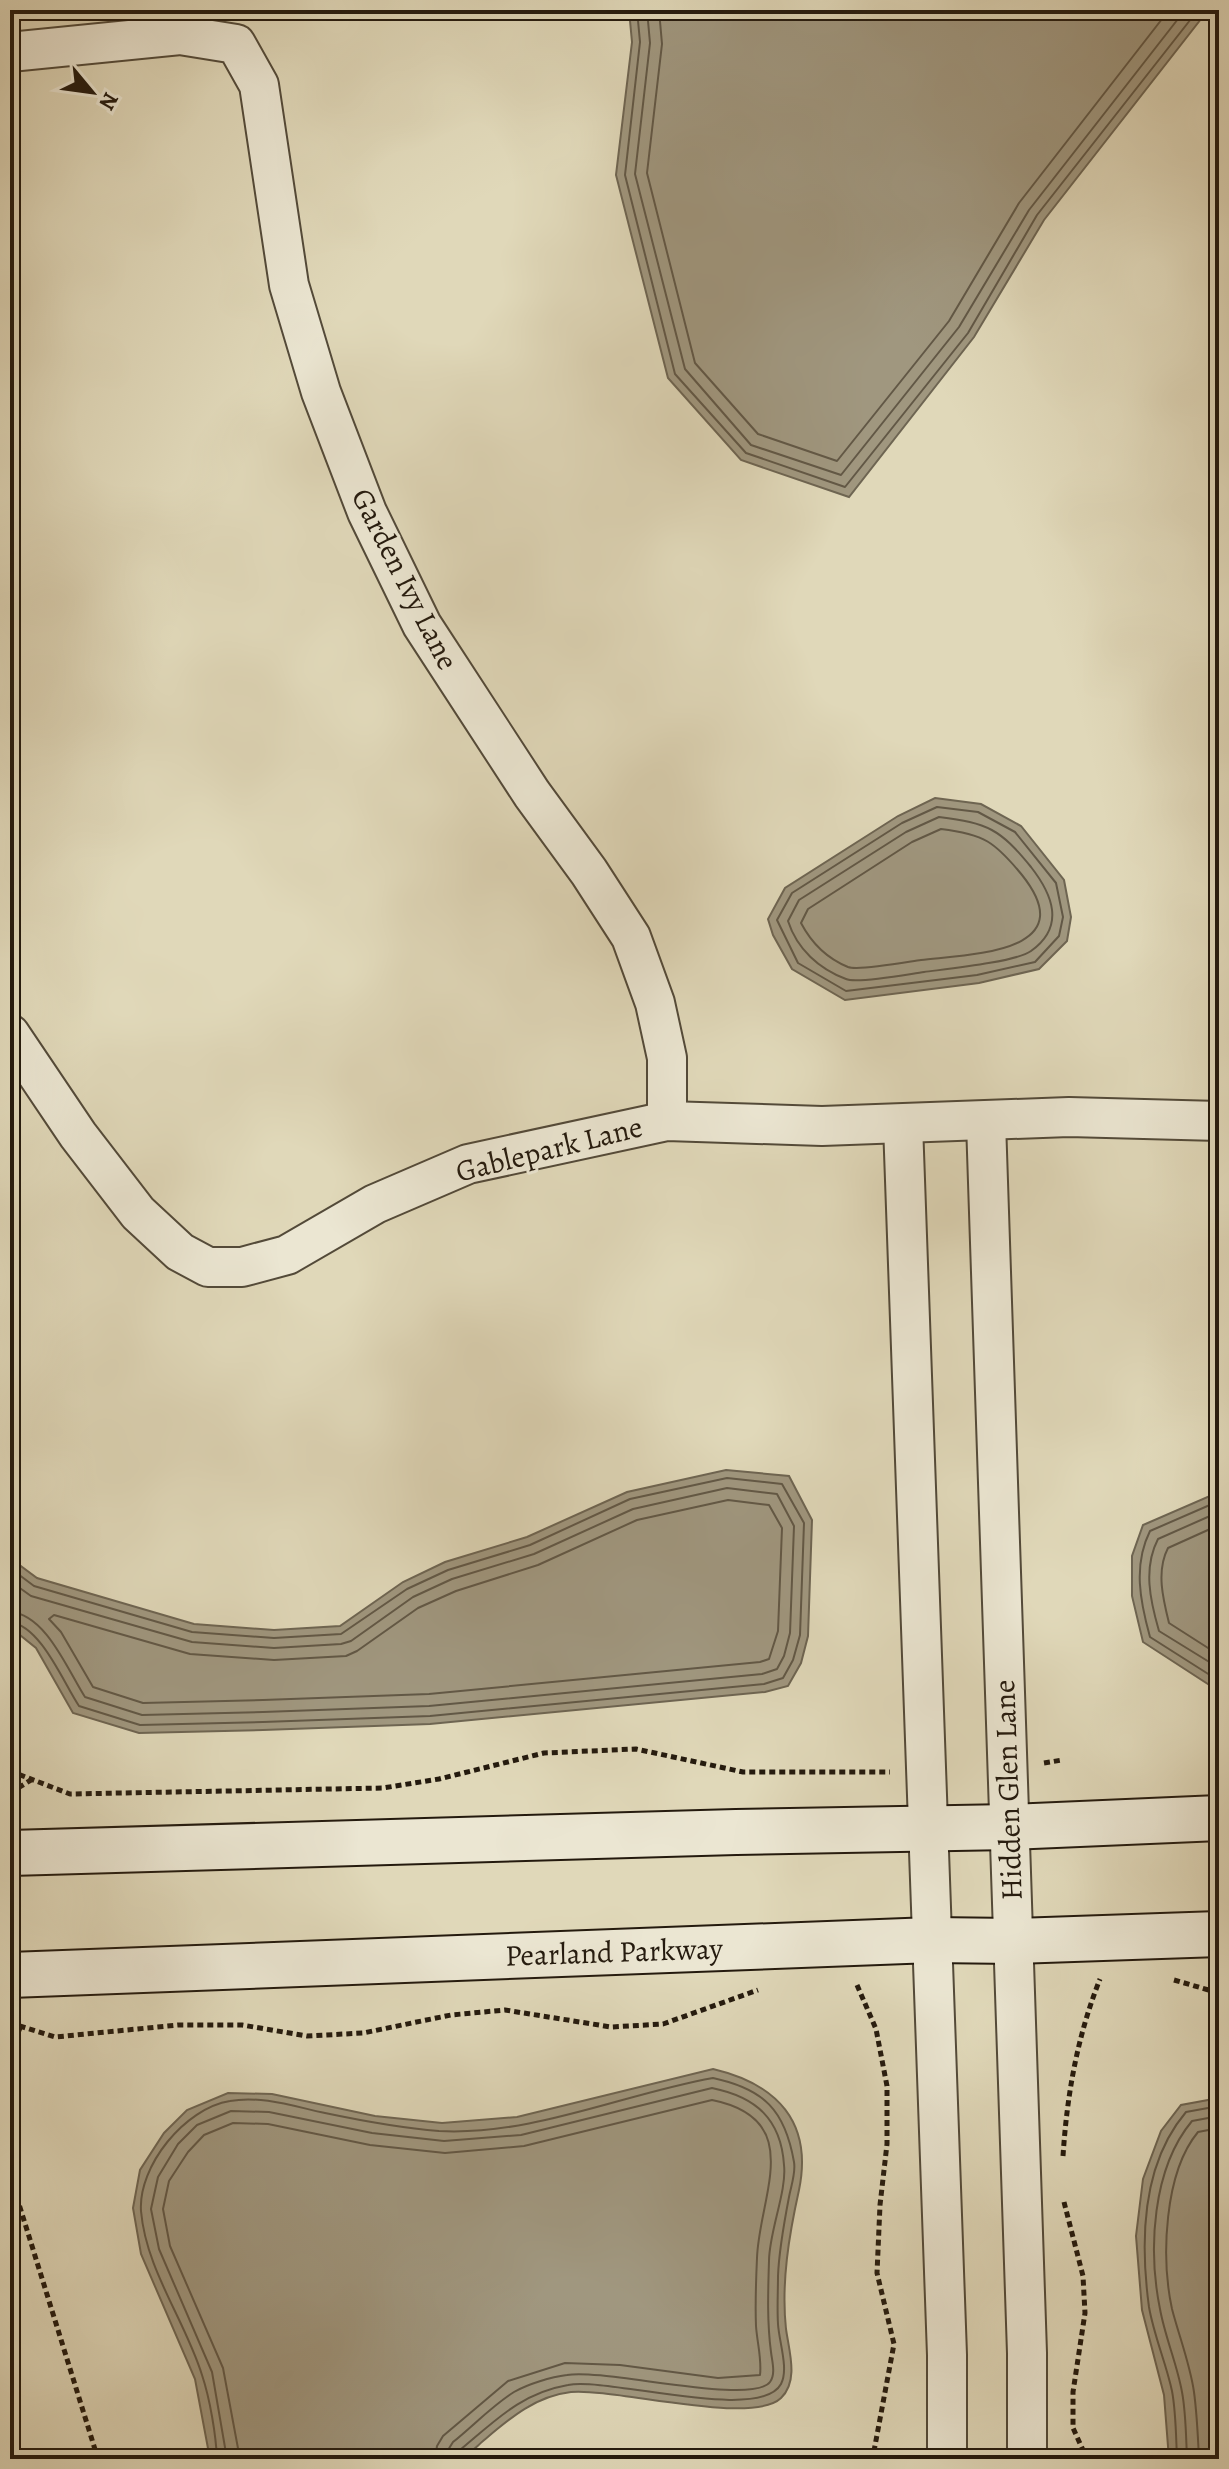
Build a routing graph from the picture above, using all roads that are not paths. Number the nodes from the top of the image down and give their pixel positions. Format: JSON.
{"nodes":[{"id":1,"x":10,"y":52,"type":"edge"},
{"id":2,"x":10,"y":1034,"type":"edge"},
{"id":3,"x":667,"y":1121,"type":"junction"},
{"id":4,"x":1219,"y":1121,"type":"edge"},
{"id":5,"x":986,"y":1122,"type":"junction"},
{"id":6,"x":903,"y":1124,"type":"junction"},
{"id":7,"x":1219,"y":1818,"type":"edge"},
{"id":8,"x":928,"y":1827,"type":"junction"},
{"id":9,"x":1010,"y":1827,"type":"junction"},
{"id":10,"x":10,"y":1853,"type":"edge"},
{"id":11,"x":1219,"y":1934,"type":"edge"},
{"id":12,"x":932,"y":1940,"type":"junction"},
{"id":13,"x":1014,"y":1941,"type":"junction"},
{"id":14,"x":10,"y":1975,"type":"edge"},
{"id":15,"x":947,"y":2459,"type":"edge"},
{"id":16,"x":1027,"y":2459,"type":"edge"}],
"edges":[{"from":1,"to":3,"type":"street","name":"Garden Ivy Lane"},
{"from":2,"to":3,"type":"street","name":"Gablepark Lane"},
{"from":3,"to":6,"type":"street","name":"Gablepark Lane"},
{"from":4,"to":5,"type":"street","name":"Gablepark Lane"},
{"from":5,"to":6,"type":"street","name":"Gablepark Lane"},
{"from":5,"to":9,"type":"street","name":"Hidden Glen Lane"},
{"from":6,"to":8,"type":"street"},
{"from":7,"to":9,"type":"main road"},
{"from":8,"to":9,"type":"main road"},
{"from":8,"to":10,"type":"main road"},
{"from":8,"to":12,"type":"street"},
{"from":9,"to":13,"type":"street","name":"Hidden Glen Lane"},
{"from":11,"to":13,"type":"main road","name":"Pearland Parkway"},
{"from":12,"to":13,"type":"main road","name":"Pearland Parkway"},
{"from":12,"to":14,"type":"main road","name":"Pearland Parkway"},
{"from":12,"to":15,"type":"street"},
{"from":13,"to":16,"type":"street","name":"Hidden Glen Lane"}]}
